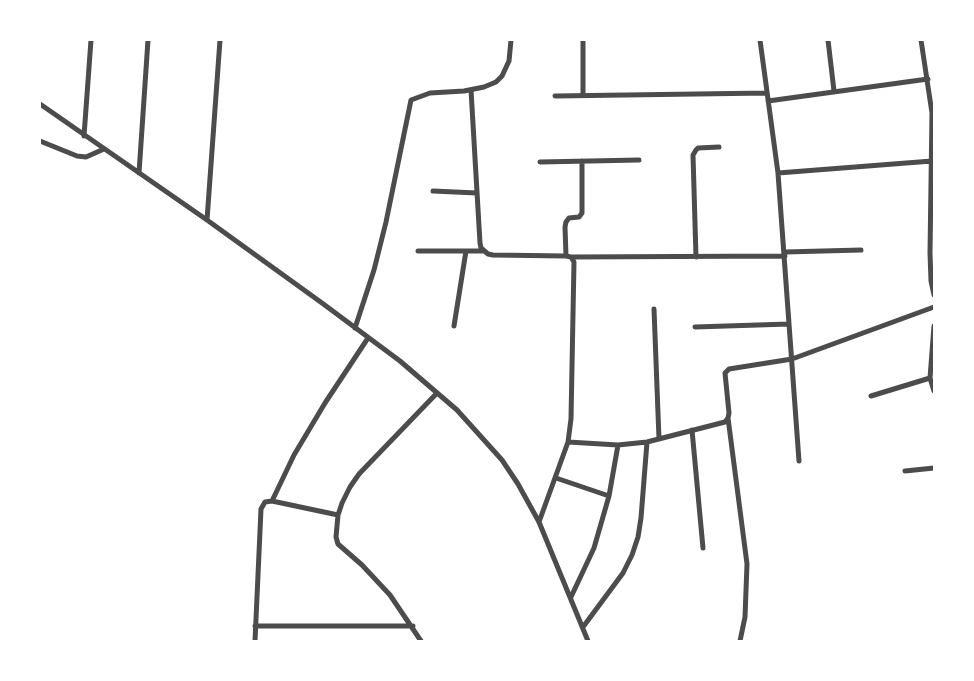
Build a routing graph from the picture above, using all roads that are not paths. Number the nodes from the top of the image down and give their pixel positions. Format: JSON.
{"nodes":[{"id":1,"x":91,"y":40,"type":"edge"},
{"id":2,"x":148,"y":40,"type":"edge"},
{"id":3,"x":220,"y":40,"type":"edge"},
{"id":4,"x":511,"y":40,"type":"edge"},
{"id":5,"x":583,"y":40,"type":"edge"},
{"id":6,"x":760,"y":40,"type":"edge"},
{"id":7,"x":828,"y":40,"type":"edge"},
{"id":8,"x":921,"y":40,"type":"edge"},
{"id":9,"x":928,"y":79,"type":"junction"},
{"id":10,"x":471,"y":90,"type":"junction"},
{"id":11,"x":834,"y":91,"type":"junction"},
{"id":12,"x":767,"y":93,"type":"junction"},
{"id":13,"x":554,"y":96,"type":"dead end"},
{"id":14,"x":583,"y":96,"type":"junction"},
{"id":15,"x":768,"y":101,"type":"junction"},
{"id":16,"x":40,"y":104,"type":"edge"},
{"id":17,"x":84,"y":136,"type":"junction"},
{"id":18,"x":40,"y":141,"type":"edge"},
{"id":19,"x":718,"y":147,"type":"dead end"},
{"id":20,"x":104,"y":150,"type":"junction"},
{"id":21,"x":639,"y":160,"type":"dead end"},
{"id":22,"x":582,"y":161,"type":"junction"},
{"id":23,"x":932,"y":161,"type":"junction"},
{"id":24,"x":540,"y":162,"type":"dead end"},
{"id":25,"x":139,"y":173,"type":"junction"},
{"id":26,"x":778,"y":173,"type":"junction"},
{"id":27,"x":433,"y":191,"type":"dead end"},
{"id":28,"x":478,"y":193,"type":"junction"},
{"id":29,"x":206,"y":220,"type":"junction"},
{"id":30,"x":861,"y":250,"type":"dead end"},
{"id":31,"x":418,"y":251,"type":"dead end"},
{"id":32,"x":466,"y":251,"type":"junction"},
{"id":33,"x":484,"y":251,"type":"junction"},
{"id":34,"x":785,"y":254,"type":"junction"},
{"id":35,"x":569,"y":257,"type":"junction"},
{"id":36,"x":696,"y":257,"type":"junction"},
{"id":37,"x":934,"y":295,"type":"edge"},
{"id":38,"x":934,"y":307,"type":"edge"},
{"id":39,"x":654,"y":309,"type":"dead end"},
{"id":40,"x":790,"y":324,"type":"junction"},
{"id":41,"x":454,"y":326,"type":"dead end"},
{"id":42,"x":934,"y":326,"type":"edge"},
{"id":43,"x":695,"y":327,"type":"dead end"},
{"id":44,"x":355,"y":328,"type":"junction"},
{"id":45,"x":368,"y":338,"type":"junction"},
{"id":46,"x":792,"y":359,"type":"junction"},
{"id":47,"x":930,"y":378,"type":"junction"},
{"id":48,"x":934,"y":391,"type":"edge"},
{"id":49,"x":437,"y":393,"type":"junction"},
{"id":50,"x":871,"y":396,"type":"dead end"},
{"id":51,"x":728,"y":418,"type":"junction"},
{"id":52,"x":692,"y":430,"type":"junction"},
{"id":53,"x":659,"y":439,"type":"junction"},
{"id":54,"x":568,"y":442,"type":"junction"},
{"id":55,"x":647,"y":442,"type":"junction"},
{"id":56,"x":618,"y":445,"type":"junction"},
{"id":57,"x":798,"y":461,"type":"dead end"},
{"id":58,"x":934,"y":468,"type":"edge"},
{"id":59,"x":906,"y":471,"type":"dead end"},
{"id":60,"x":556,"y":478,"type":"junction"},
{"id":61,"x":609,"y":496,"type":"junction"},
{"id":62,"x":272,"y":502,"type":"junction"},
{"id":63,"x":338,"y":515,"type":"junction"},
{"id":64,"x":539,"y":522,"type":"junction"},
{"id":65,"x":703,"y":548,"type":"dead end"},
{"id":66,"x":571,"y":597,"type":"junction"},
{"id":67,"x":256,"y":626,"type":"junction"},
{"id":68,"x":413,"y":626,"type":"junction"},
{"id":69,"x":584,"y":627,"type":"junction"},
{"id":70,"x":255,"y":641,"type":"edge"},
{"id":71,"x":422,"y":641,"type":"edge"},
{"id":72,"x":588,"y":641,"type":"edge"},
{"id":73,"x":740,"y":641,"type":"edge"}],
"edges":[{"from":1,"to":17,"type":"street"},
{"from":2,"to":25,"type":"street"},
{"from":3,"to":29,"type":"street"},
{"from":4,"to":10,"type":"street"},
{"from":5,"to":14,"type":"street"},
{"from":6,"to":12,"type":"street"},
{"from":7,"to":11,"type":"street"},
{"from":8,"to":9,"type":"street"},
{"from":9,"to":11,"type":"street"},
{"from":9,"to":23,"type":"street"},
{"from":10,"to":28,"type":"street"},
{"from":10,"to":44,"type":"street"},
{"from":11,"to":15,"type":"street"},
{"from":12,"to":14,"type":"street"},
{"from":12,"to":15,"type":"street"},
{"from":13,"to":14,"type":"street"},
{"from":15,"to":26,"type":"street"},
{"from":16,"to":17,"type":"street"},
{"from":17,"to":20,"type":"street"},
{"from":18,"to":20,"type":"street"},
{"from":19,"to":36,"type":"street"},
{"from":20,"to":25,"type":"street"},
{"from":21,"to":22,"type":"street"},
{"from":22,"to":24,"type":"street"},
{"from":22,"to":35,"type":"street"},
{"from":23,"to":26,"type":"street"},
{"from":23,"to":37,"type":"street"},
{"from":25,"to":29,"type":"street"},
{"from":26,"to":34,"type":"street"},
{"from":27,"to":28,"type":"street"},
{"from":28,"to":33,"type":"street"},
{"from":29,"to":44,"type":"street"},
{"from":30,"to":34,"type":"street"},
{"from":31,"to":32,"type":"street"},
{"from":32,"to":33,"type":"street"},
{"from":32,"to":41,"type":"street"},
{"from":33,"to":35,"type":"street"},
{"from":34,"to":36,"type":"street"},
{"from":34,"to":40,"type":"street"},
{"from":35,"to":36,"type":"street"},
{"from":35,"to":54,"type":"street"},
{"from":38,"to":46,"type":"street"},
{"from":39,"to":53,"type":"street"},
{"from":40,"to":43,"type":"street"},
{"from":40,"to":46,"type":"street"},
{"from":42,"to":47,"type":"street"},
{"from":44,"to":45,"type":"street"},
{"from":45,"to":49,"type":"street"},
{"from":45,"to":62,"type":"street"},
{"from":46,"to":51,"type":"street"},
{"from":46,"to":57,"type":"street"},
{"from":47,"to":48,"type":"street"},
{"from":47,"to":50,"type":"street"},
{"from":49,"to":63,"type":"street"},
{"from":49,"to":64,"type":"street"},
{"from":51,"to":52,"type":"street"},
{"from":51,"to":73,"type":"street"},
{"from":52,"to":53,"type":"street"},
{"from":52,"to":65,"type":"street"},
{"from":53,"to":55,"type":"street"},
{"from":54,"to":56,"type":"street"},
{"from":54,"to":60,"type":"street"},
{"from":55,"to":56,"type":"street"},
{"from":55,"to":69,"type":"street"},
{"from":56,"to":61,"type":"street"},
{"from":58,"to":59,"type":"street"},
{"from":60,"to":61,"type":"street"},
{"from":60,"to":64,"type":"street"},
{"from":61,"to":66,"type":"street"},
{"from":62,"to":63,"type":"street"},
{"from":62,"to":67,"type":"street"},
{"from":63,"to":68,"type":"street"},
{"from":64,"to":66,"type":"street"},
{"from":66,"to":69,"type":"street"},
{"from":67,"to":68,"type":"street"},
{"from":67,"to":70,"type":"street"},
{"from":68,"to":71,"type":"street"},
{"from":69,"to":72,"type":"street"}]}
